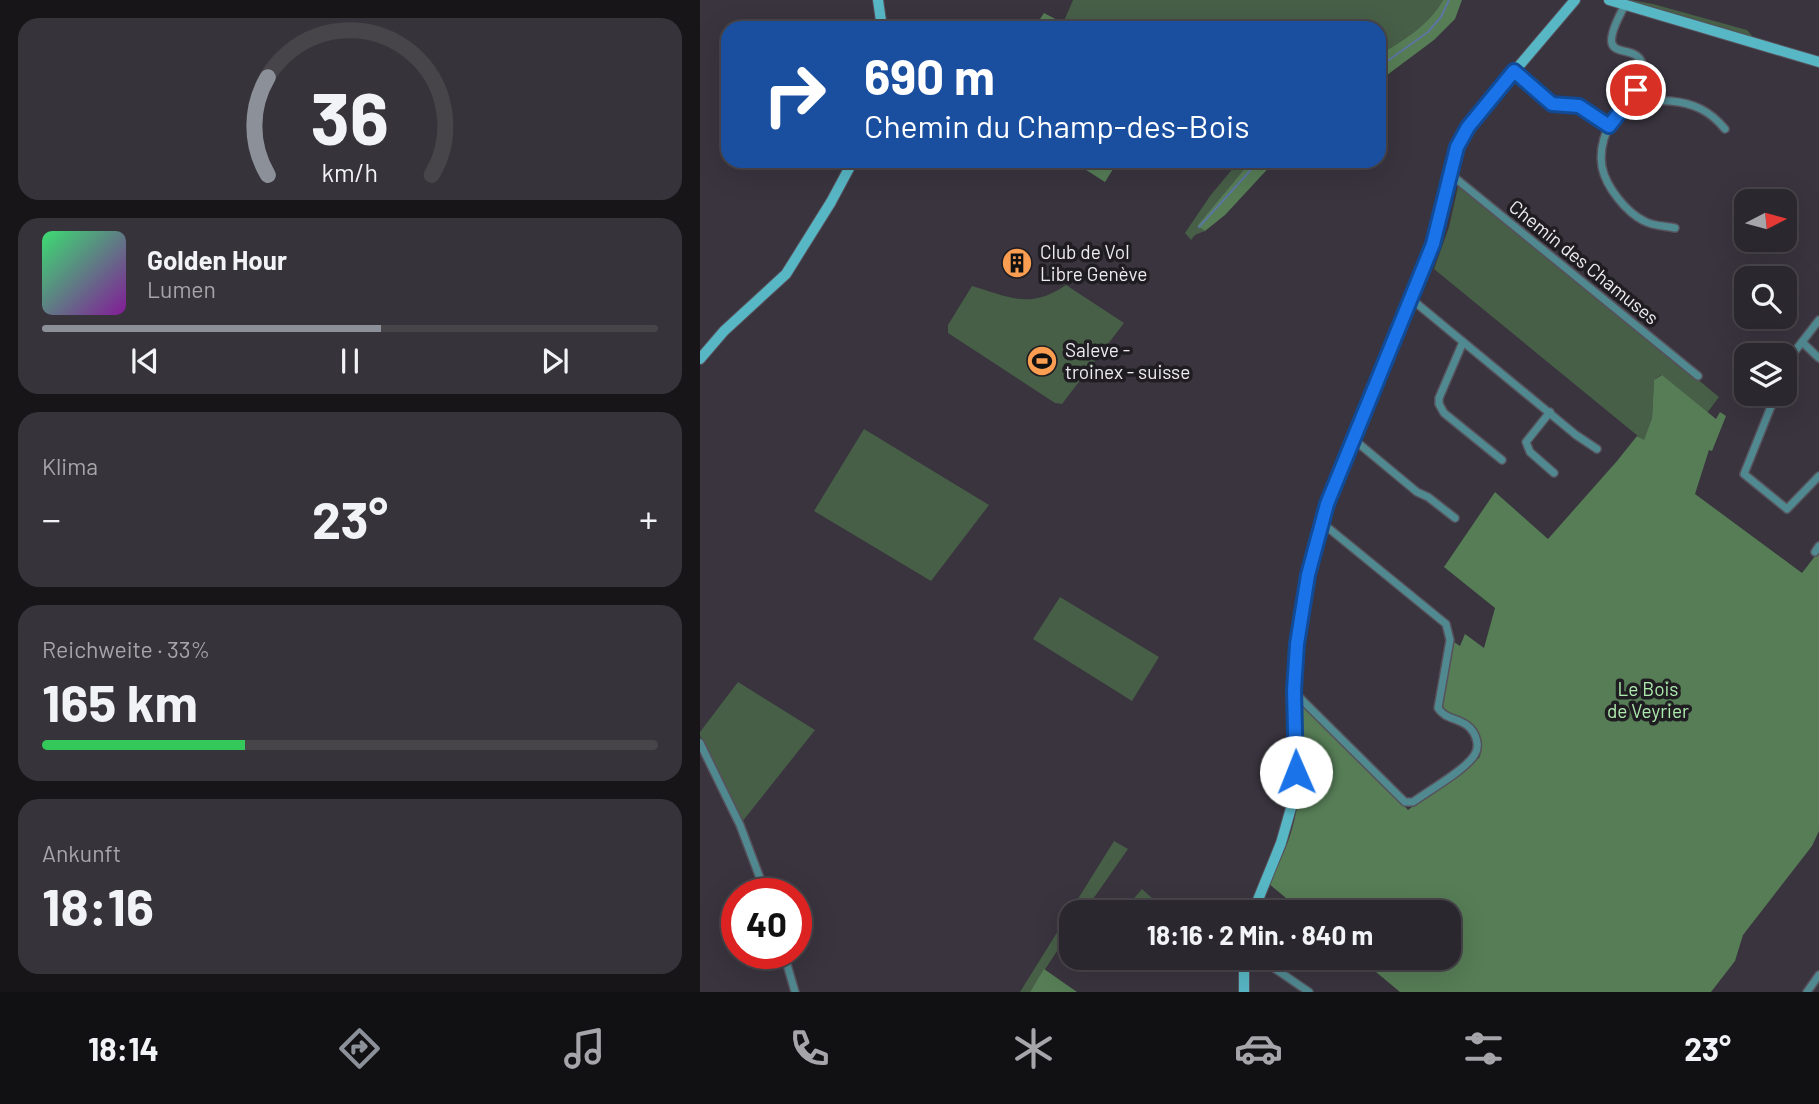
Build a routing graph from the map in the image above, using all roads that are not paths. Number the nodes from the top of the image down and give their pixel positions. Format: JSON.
{"nodes":[{"id":1,"x":878,"y":0,"type":"edge"},
{"id":2,"x":1575,"y":0,"type":"edge"},
{"id":3,"x":1609,"y":0,"type":"edge"},
{"id":4,"x":1625,"y":5,"type":"junction"},
{"id":5,"x":881,"y":21,"type":"edge"},
{"id":6,"x":1819,"y":62,"type":"edge"},
{"id":7,"x":1514,"y":71,"type":"junction"},
{"id":8,"x":1637,"y":101,"type":"junction"},
{"id":9,"x":1609,"y":126,"type":"junction"},
{"id":10,"x":1725,"y":130,"type":"dead end"},
{"id":11,"x":849,"y":168,"type":"edge"},
{"id":12,"x":1449,"y":173,"type":"junction"},
{"id":13,"x":1675,"y":228,"type":"dead end"},
{"id":14,"x":1410,"y":298,"type":"junction"},
{"id":15,"x":1819,"y":320,"type":"edge"},
{"id":16,"x":1463,"y":342,"type":"junction"},
{"id":17,"x":1802,"y":342,"type":"junction"},
{"id":18,"x":1797,"y":348,"type":"edge"},
{"id":19,"x":1819,"y":358,"type":"edge"},
{"id":20,"x":700,"y":359,"type":"edge"},
{"id":21,"x":1698,"y":376,"type":"dead end"},
{"id":22,"x":1771,"y":406,"type":"edge"},
{"id":23,"x":1550,"y":412,"type":"junction"},
{"id":24,"x":1352,"y":438,"type":"junction"},
{"id":25,"x":1597,"y":449,"type":"dead end"},
{"id":26,"x":1502,"y":460,"type":"dead end"},
{"id":27,"x":1554,"y":473,"type":"dead end"},
{"id":28,"x":1819,"y":476,"type":"edge"},
{"id":29,"x":1455,"y":518,"type":"dead end"},
{"id":30,"x":1321,"y":522,"type":"junction"},
{"id":31,"x":1294,"y":693,"type":"junction"},
{"id":32,"x":700,"y":743,"type":"edge"},
{"id":33,"x":760,"y":878,"type":"edge"},
{"id":34,"x":1258,"y":900,"type":"edge"},
{"id":35,"x":788,"y":969,"type":"edge"},
{"id":36,"x":1244,"y":970,"type":"edge"},
{"id":37,"x":1277,"y":970,"type":"edge"},
{"id":38,"x":1819,"y":975,"type":"edge"},
{"id":39,"x":795,"y":992,"type":"edge"},
{"id":40,"x":1244,"y":992,"type":"edge"},
{"id":41,"x":1309,"y":992,"type":"edge"},
{"id":42,"x":1807,"y":992,"type":"edge"}],
"edges":[{"from":1,"to":5,"type":"street"},
{"from":2,"to":7,"type":"street"},
{"from":3,"to":4,"type":"street"},
{"from":4,"to":6,"type":"street"},
{"from":4,"to":8,"type":"street"},
{"from":7,"to":9,"type":"street"},
{"from":7,"to":12,"type":"street"},
{"from":8,"to":9,"type":"street"},
{"from":8,"to":10,"type":"street"},
{"from":9,"to":13,"type":"street"},
{"from":11,"to":20,"type":"street"},
{"from":12,"to":14,"type":"street"},
{"from":12,"to":21,"type":"street","name":"Chemin des Chamuses"},
{"from":14,"to":16,"type":"street"},
{"from":14,"to":24,"type":"street"},
{"from":15,"to":17,"type":"street"},
{"from":16,"to":23,"type":"street"},
{"from":16,"to":26,"type":"street"},
{"from":17,"to":18,"type":"street"},
{"from":17,"to":19,"type":"street"},
{"from":22,"to":28,"type":"street"},
{"from":23,"to":25,"type":"street"},
{"from":23,"to":27,"type":"street"},
{"from":24,"to":29,"type":"street"},
{"from":24,"to":30,"type":"street"},
{"from":30,"to":31,"type":"street"},
{"from":30,"to":31,"type":"street"},
{"from":31,"to":34,"type":"street"},
{"from":32,"to":33,"type":"street"},
{"from":35,"to":39,"type":"street"},
{"from":36,"to":40,"type":"street"},
{"from":37,"to":41,"type":"street"},
{"from":38,"to":42,"type":"street"}]}
